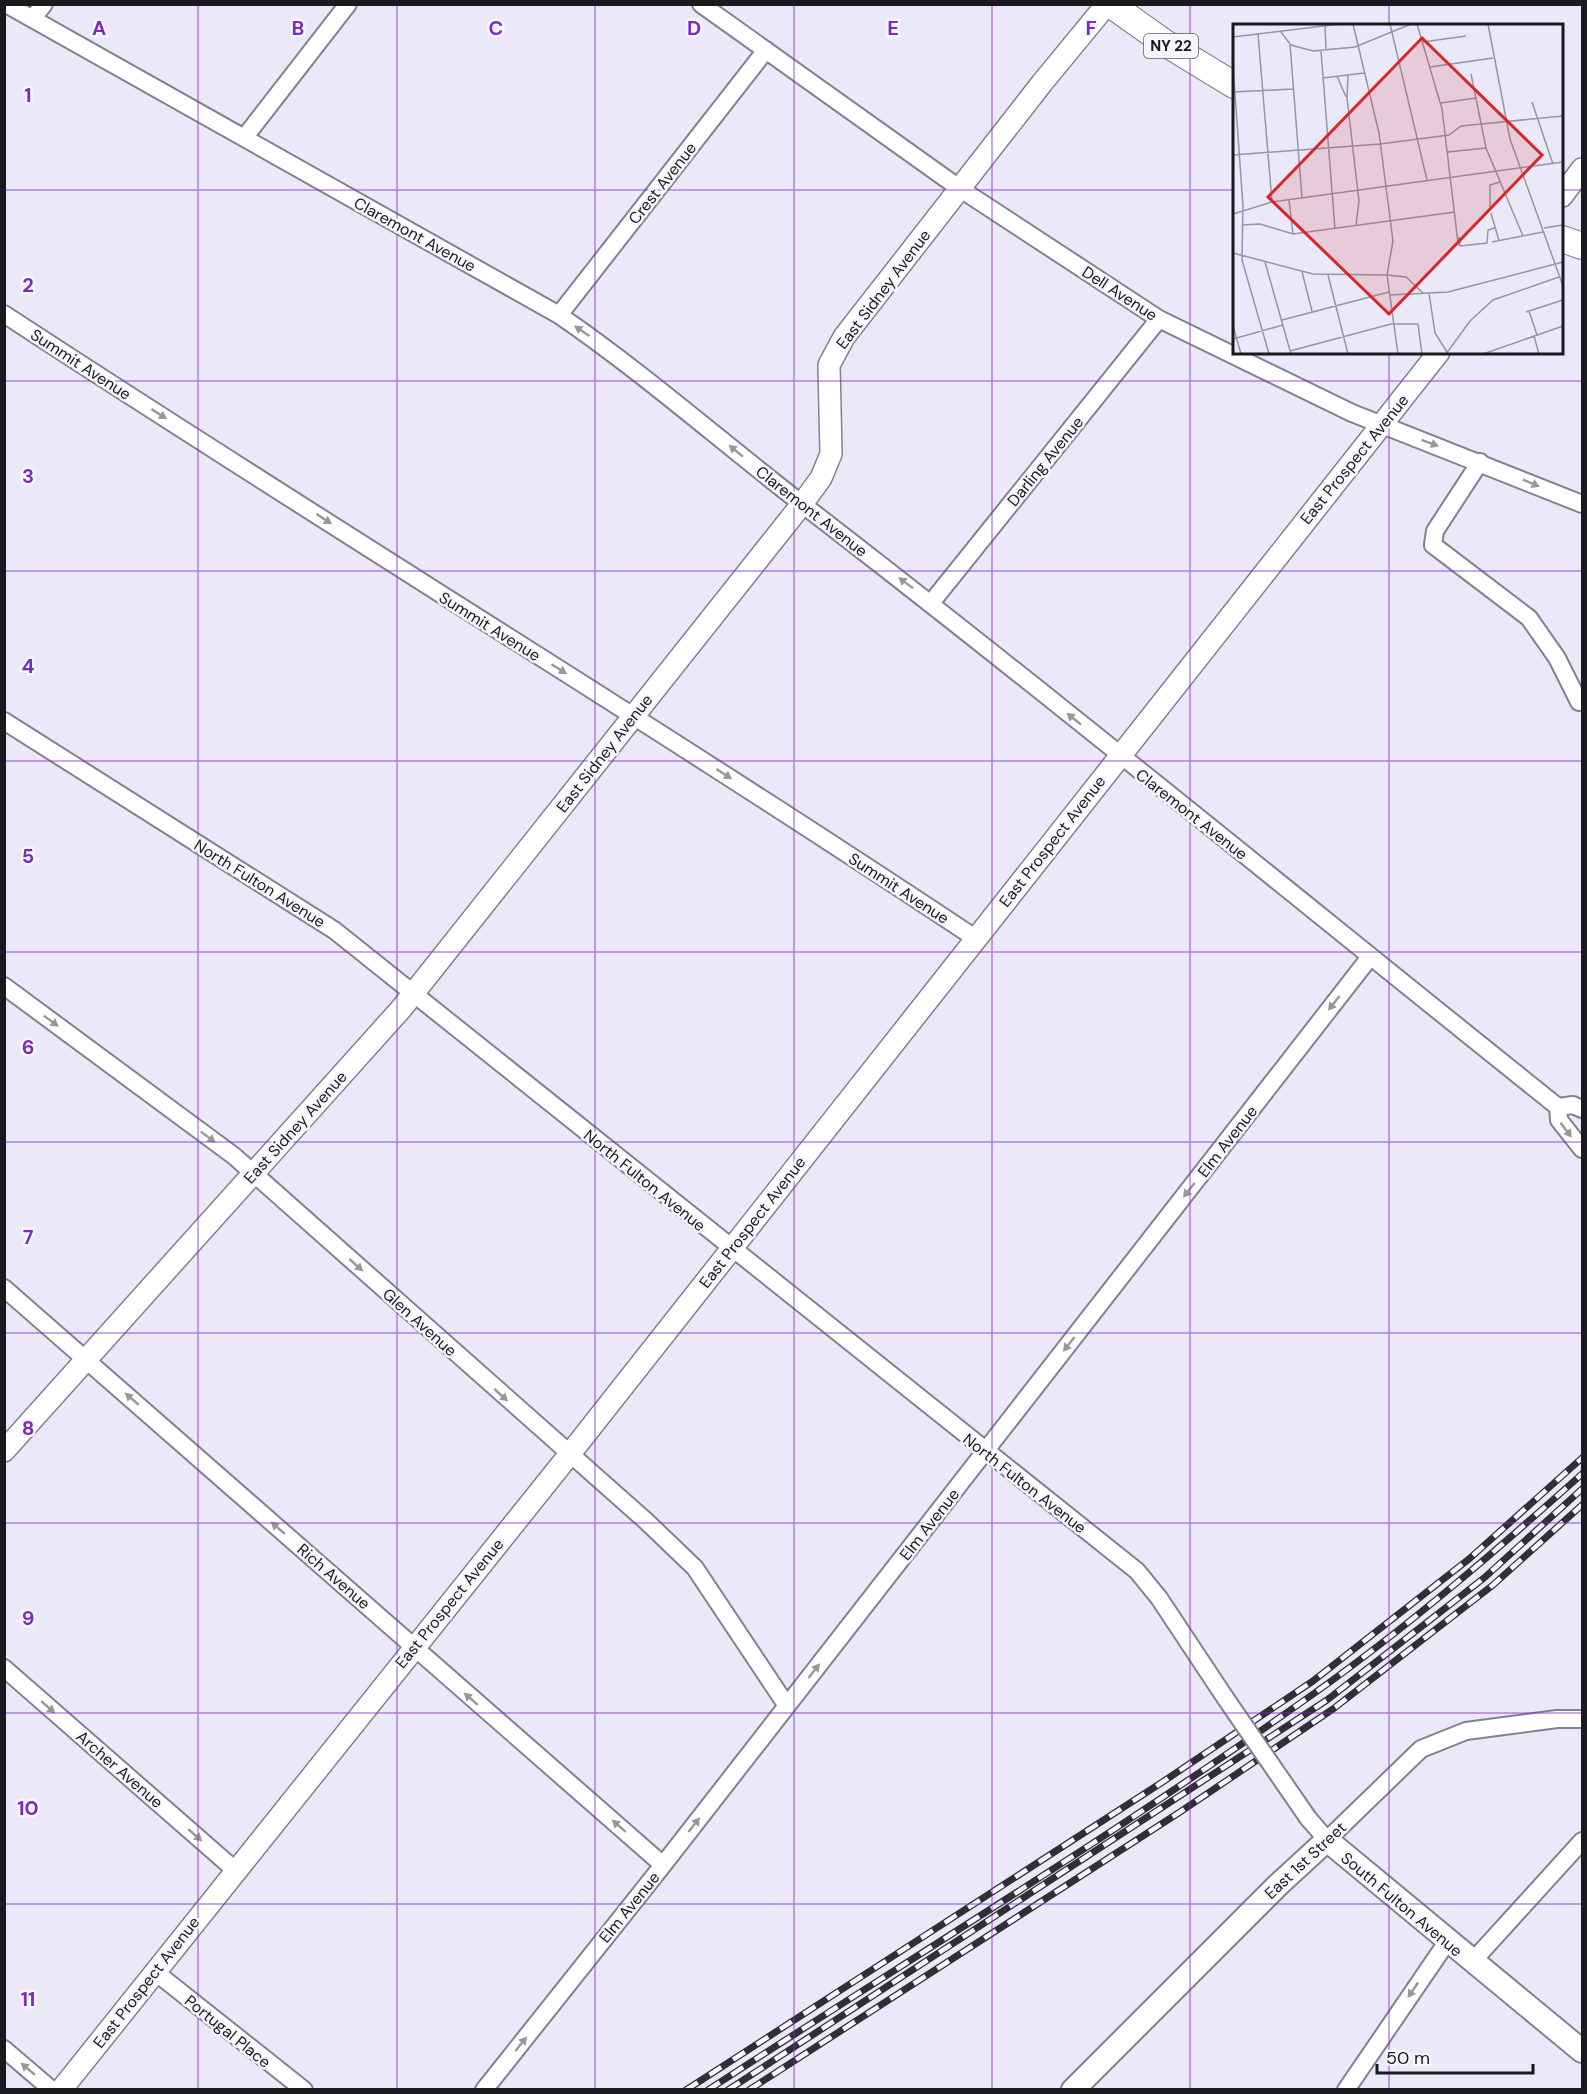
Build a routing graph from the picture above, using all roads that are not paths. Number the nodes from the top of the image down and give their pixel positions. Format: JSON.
{"nodes":[{"id":1,"x":6,"y":4,"type":"edge"},
{"id":2,"x":44,"y":4,"type":"edge"},
{"id":3,"x":348,"y":4,"type":"edge"},
{"id":4,"x":701,"y":4,"type":"edge"},
{"id":5,"x":1109,"y":4,"type":"edge"},
{"id":6,"x":33,"y":18,"type":"junction"},
{"id":7,"x":766,"y":50,"type":"junction"},
{"id":8,"x":1233,"y":84,"type":"edge"},
{"id":9,"x":244,"y":138,"type":"junction"},
{"id":10,"x":1582,"y":170,"type":"edge"},
{"id":11,"x":959,"y":188,"type":"junction"},
{"id":12,"x":1563,"y":195,"type":"edge"},
{"id":13,"x":1563,"y":239,"type":"edge"},
{"id":14,"x":1582,"y":246,"type":"edge"},
{"id":15,"x":4,"y":314,"type":"edge"},
{"id":16,"x":558,"y":315,"type":"junction"},
{"id":17,"x":1159,"y":319,"type":"junction"},
{"id":18,"x":1437,"y":354,"type":"edge"},
{"id":19,"x":1380,"y":424,"type":"junction"},
{"id":20,"x":1480,"y":462,"type":"junction"},
{"id":21,"x":802,"y":504,"type":"junction"},
{"id":22,"x":1582,"y":504,"type":"edge"},
{"id":23,"x":931,"y":603,"type":"junction"},
{"id":24,"x":1579,"y":702,"type":"dead end"},
{"id":25,"x":634,"y":715,"type":"junction"},
{"id":26,"x":4,"y":722,"type":"edge"},
{"id":27,"x":1119,"y":757,"type":"junction"},
{"id":28,"x":975,"y":938,"type":"junction"},
{"id":29,"x":1370,"y":957,"type":"junction"},
{"id":30,"x":4,"y":986,"type":"edge"},
{"id":31,"x":413,"y":994,"type":"junction"},
{"id":32,"x":1558,"y":1107,"type":"junction"},
{"id":33,"x":1582,"y":1109,"type":"edge"},
{"id":34,"x":1582,"y":1149,"type":"edge"},
{"id":35,"x":254,"y":1174,"type":"junction"},
{"id":36,"x":731,"y":1249,"type":"junction"},
{"id":37,"x":4,"y":1288,"type":"edge"},
{"id":38,"x":87,"y":1360,"type":"junction"},
{"id":39,"x":4,"y":1451,"type":"edge"},
{"id":40,"x":985,"y":1452,"type":"junction"},
{"id":41,"x":569,"y":1455,"type":"junction"},
{"id":42,"x":414,"y":1647,"type":"junction"},
{"id":43,"x":4,"y":1668,"type":"edge"},
{"id":44,"x":787,"y":1706,"type":"junction"},
{"id":45,"x":1582,"y":1719,"type":"edge"},
{"id":46,"x":1249,"y":1732,"type":"joint"},
{"id":47,"x":1327,"y":1840,"type":"junction"},
{"id":48,"x":1582,"y":1841,"type":"edge"},
{"id":49,"x":663,"y":1865,"type":"junction"},
{"id":50,"x":235,"y":1870,"type":"junction"},
{"id":51,"x":1447,"y":1942,"type":"junction"},
{"id":52,"x":1472,"y":1962,"type":"junction"},
{"id":53,"x":154,"y":1971,"type":"junction"},
{"id":54,"x":4,"y":2049,"type":"edge"},
{"id":55,"x":1582,"y":2050,"type":"edge"},
{"id":56,"x":52,"y":2090,"type":"edge"},
{"id":57,"x":61,"y":2090,"type":"edge"},
{"id":58,"x":304,"y":2090,"type":"edge"},
{"id":59,"x":484,"y":2090,"type":"edge"},
{"id":60,"x":1073,"y":2090,"type":"edge"},
{"id":61,"x":1346,"y":2090,"type":"edge"}],
"edges":[{"from":1,"to":6,"type":"street","name":"Claremont Avenue"},
{"from":2,"to":6,"type":"street"},
{"from":3,"to":9,"type":"street"},
{"from":4,"to":7,"type":"street","name":"Dell Avenue"},
{"from":5,"to":8,"type":"main road","number":"NY 22"},
{"from":5,"to":11,"type":"street","name":"East Sidney Avenue"},
{"from":6,"to":9,"type":"street","name":"Claremont Avenue"},
{"from":7,"to":11,"type":"street","name":"Dell Avenue"},
{"from":7,"to":16,"type":"street","name":"Crest Avenue"},
{"from":9,"to":16,"type":"street","name":"Claremont Avenue"},
{"from":10,"to":12,"type":"street"},
{"from":11,"to":17,"type":"street","name":"Dell Avenue"},
{"from":11,"to":21,"type":"street","name":"East Sidney Avenue"},
{"from":13,"to":14,"type":"main road"},
{"from":15,"to":25,"type":"street","name":"Summit Avenue","one_way":true},
{"from":21,"to":16,"type":"street","name":"Claremont Avenue","one_way":true},
{"from":17,"to":19,"type":"street","name":"Dell Avenue"},
{"from":17,"to":23,"type":"street","name":"Darling Avenue"},
{"from":18,"to":19,"type":"street","name":"East Prospect Avenue"},
{"from":19,"to":20,"type":"street","name":"Dell Avenue","one_way":true},
{"from":19,"to":27,"type":"street","name":"East Prospect Avenue"},
{"from":20,"to":22,"type":"street","name":"Dell Avenue","one_way":true},
{"from":20,"to":24,"type":"street"},
{"from":23,"to":21,"type":"street","name":"Claremont Avenue","one_way":true},
{"from":21,"to":25,"type":"street","name":"East Sidney Avenue"},
{"from":27,"to":23,"type":"street","name":"Claremont Avenue","one_way":true},
{"from":25,"to":28,"type":"street","name":"Summit Avenue","one_way":true},
{"from":25,"to":31,"type":"street","name":"East Sidney Avenue"},
{"from":26,"to":31,"type":"street","name":"North Fulton Avenue"},
{"from":27,"to":28,"type":"street","name":"East Prospect Avenue"},
{"from":27,"to":29,"type":"street","name":"Claremont Avenue"},
{"from":28,"to":36,"type":"street","name":"East Prospect Avenue"},
{"from":29,"to":32,"type":"street","name":"Claremont Avenue"},
{"from":29,"to":40,"type":"street","name":"Elm Avenue","one_way":true},
{"from":30,"to":35,"type":"street","name":"Glen Avenue","one_way":true},
{"from":31,"to":35,"type":"street","name":"East Sidney Avenue"},
{"from":31,"to":36,"type":"street","name":"North Fulton Avenue"},
{"from":32,"to":33,"type":"street"},
{"from":32,"to":34,"type":"street","name":"Claremont Avenue","one_way":true},
{"from":35,"to":38,"type":"street","name":"East Sidney Avenue"},
{"from":35,"to":41,"type":"street","name":"Glen Avenue","one_way":true},
{"from":36,"to":40,"type":"street","name":"North Fulton Avenue"},
{"from":36,"to":41,"type":"street","name":"East Prospect Avenue"},
{"from":37,"to":38,"type":"street","name":"Rich Avenue"},
{"from":38,"to":39,"type":"street","name":"East Sidney Avenue"},
{"from":42,"to":38,"type":"street","name":"Rich Avenue","one_way":true},
{"from":44,"to":40,"type":"street","name":"Elm Avenue","one_way":true},
{"from":40,"to":46,"type":"street","name":"North Fulton Avenue","bridge":true},
{"from":41,"to":42,"type":"street","name":"East Prospect Avenue"},
{"from":41,"to":44,"type":"street","name":"Glen Avenue"},
{"from":49,"to":42,"type":"street","name":"Rich Avenue","one_way":true},
{"from":42,"to":50,"type":"street","name":"East Prospect Avenue"},
{"from":43,"to":50,"type":"street","name":"Archer Avenue","one_way":true},
{"from":49,"to":44,"type":"street","name":"Elm Avenue","one_way":true},
{"from":45,"to":47,"type":"street","name":"East 1st Street"},
{"from":46,"to":47,"type":"street","name":"South Fulton Avenue","bridge":true},
{"from":47,"to":51,"type":"main road","name":"South Fulton Avenue"},
{"from":47,"to":60,"type":"main road","name":"East 1st Street"},
{"from":48,"to":52,"type":"street"},
{"from":59,"to":49,"type":"street","name":"Elm Avenue","one_way":true},
{"from":50,"to":53,"type":"street","name":"East Prospect Avenue"},
{"from":51,"to":52,"type":"main road","name":"South Fulton Avenue"},
{"from":51,"to":61,"type":"street","one_way":true},
{"from":52,"to":55,"type":"main road","name":"South Fulton Avenue"},
{"from":53,"to":57,"type":"street","name":"East Prospect Avenue"},
{"from":53,"to":58,"type":"street","name":"Portugal Place"},
{"from":56,"to":54,"type":"street","one_way":true}]}
